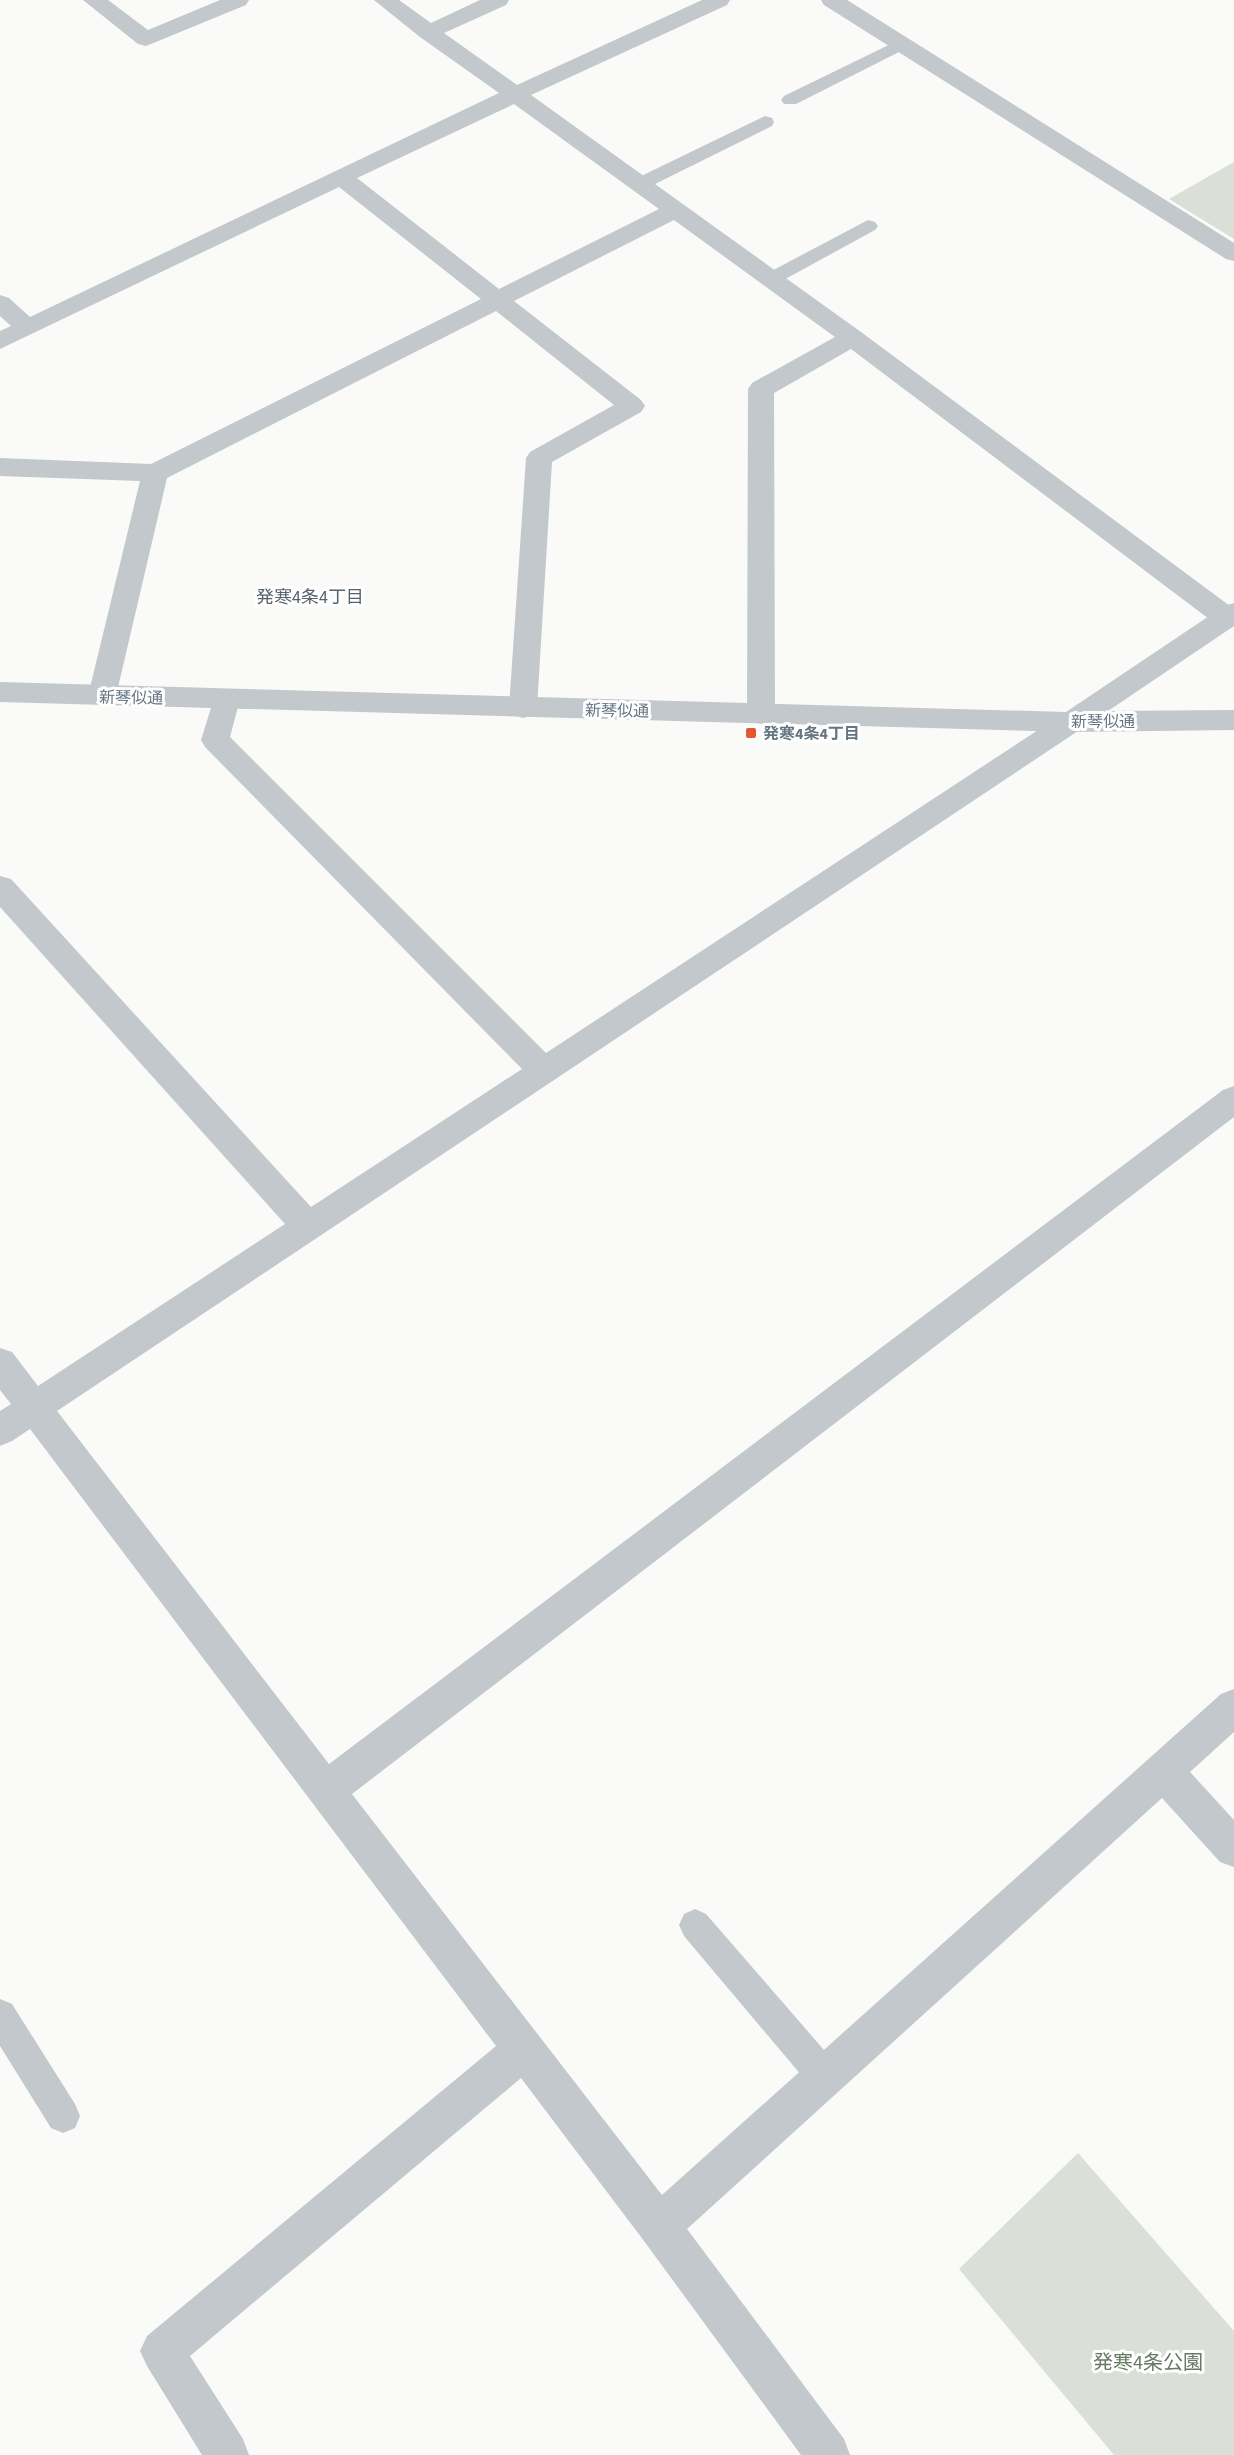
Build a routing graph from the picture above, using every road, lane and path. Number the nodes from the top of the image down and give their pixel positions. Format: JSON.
{"nodes":[{"id":1,"x":94,"y":0,"type":"edge"},
{"id":2,"x":238,"y":0,"type":"edge"},
{"id":3,"x":384,"y":0,"type":"edge"},
{"id":4,"x":498,"y":0,"type":"edge"},
{"id":5,"x":719,"y":0,"type":"edge"},
{"id":6,"x":832,"y":0,"type":"edge"},
{"id":7,"x":428,"y":32,"type":"junction"},
{"id":8,"x":901,"y":44,"type":"junction"},
{"id":9,"x":515,"y":94,"type":"junction"},
{"id":10,"x":790,"y":100,"type":"dead end"},
{"id":11,"x":765,"y":122,"type":"dead end"},
{"id":12,"x":342,"y":177,"type":"junction"},
{"id":13,"x":640,"y":184,"type":"junction"},
{"id":14,"x":676,"y":210,"type":"junction"},
{"id":15,"x":868,"y":226,"type":"dead end"},
{"id":16,"x":1234,"y":254,"type":"edge"},
{"id":17,"x":771,"y":279,"type":"junction"},
{"id":18,"x":498,"y":300,"type":"junction"},
{"id":19,"x":0,"y":303,"type":"edge"},
{"id":20,"x":27,"y":328,"type":"junction"},
{"id":21,"x":852,"y":338,"type":"junction"},
{"id":22,"x":0,"y":341,"type":"edge"},
{"id":23,"x":0,"y":467,"type":"edge"},
{"id":24,"x":155,"y":473,"type":"junction"},
{"id":25,"x":1231,"y":616,"type":"edge"},
{"id":26,"x":0,"y":692,"type":"edge"},
{"id":27,"x":102,"y":696,"type":"junction"},
{"id":28,"x":226,"y":699,"type":"junction"},
{"id":29,"x":524,"y":708,"type":"junction"},
{"id":30,"x":761,"y":714,"type":"junction"},
{"id":31,"x":1234,"y":720,"type":"edge"},
{"id":32,"x":1071,"y":722,"type":"junction"},
{"id":33,"x":0,"y":887,"type":"edge"},
{"id":34,"x":544,"y":1071,"type":"junction"},
{"id":35,"x":1234,"y":1099,"type":"edge"},
{"id":36,"x":308,"y":1227,"type":"junction"},
{"id":37,"x":0,"y":1363,"type":"edge"},
{"id":38,"x":34,"y":1407,"type":"junction"},
{"id":39,"x":0,"y":1430,"type":"edge"},
{"id":40,"x":1234,"y":1707,"type":"edge"},
{"id":41,"x":1163,"y":1771,"type":"junction"},
{"id":42,"x":327,"y":1790,"type":"junction"},
{"id":43,"x":1234,"y":1848,"type":"edge"},
{"id":44,"x":695,"y":1925,"type":"dead end"},
{"id":45,"x":0,"y":2016,"type":"edge"},
{"id":46,"x":524,"y":2049,"type":"junction"},
{"id":47,"x":825,"y":2077,"type":"junction"},
{"id":48,"x":63,"y":2116,"type":"dead end"},
{"id":49,"x":659,"y":2226,"type":"junction"},
{"id":50,"x":227,"y":2455,"type":"edge"},
{"id":51,"x":828,"y":2455,"type":"edge"}],
"edges":[{"from":1,"to":2,"type":"street"},
{"from":3,"to":7,"type":"street"},
{"from":4,"to":7,"type":"street"},
{"from":5,"to":9,"type":"street"},
{"from":6,"to":8,"type":"street"},
{"from":7,"to":9,"type":"street"},
{"from":8,"to":10,"type":"lane"},
{"from":8,"to":16,"type":"street"},
{"from":9,"to":12,"type":"street"},
{"from":9,"to":13,"type":"street"},
{"from":11,"to":13,"type":"lane"},
{"from":12,"to":18,"type":"street"},
{"from":12,"to":20,"type":"street"},
{"from":13,"to":14,"type":"street"},
{"from":14,"to":17,"type":"street"},
{"from":14,"to":18,"type":"street"},
{"from":15,"to":17,"type":"lane"},
{"from":17,"to":21,"type":"street"},
{"from":18,"to":24,"type":"street"},
{"from":18,"to":29,"type":"street"},
{"from":19,"to":20,"type":"street"},
{"from":20,"to":22,"type":"street"},
{"from":21,"to":25,"type":"street"},
{"from":21,"to":30,"type":"street"},
{"from":23,"to":24,"type":"street"},
{"from":24,"to":27,"type":"street"},
{"from":25,"to":32,"type":"street"},
{"from":26,"to":27,"type":"street","name":"新琴似通"},
{"from":27,"to":28,"type":"street","name":"新琴似通"},
{"from":28,"to":29,"type":"street","name":"新琴似通"},
{"from":28,"to":34,"type":"street"},
{"from":29,"to":30,"type":"street","name":"新琴似通"},
{"from":30,"to":32,"type":"street","name":"新琴似通"},
{"from":31,"to":32,"type":"street","name":"新琴似通"},
{"from":32,"to":34,"type":"street"},
{"from":33,"to":36,"type":"street"},
{"from":34,"to":36,"type":"street"},
{"from":35,"to":42,"type":"street"},
{"from":36,"to":38,"type":"street"},
{"from":37,"to":38,"type":"street"},
{"from":38,"to":39,"type":"street"},
{"from":38,"to":42,"type":"street"},
{"from":40,"to":41,"type":"street"},
{"from":41,"to":43,"type":"street"},
{"from":41,"to":47,"type":"street"},
{"from":42,"to":46,"type":"street"},
{"from":44,"to":47,"type":"lane"},
{"from":45,"to":48,"type":"lane"},
{"from":46,"to":49,"type":"street"},
{"from":46,"to":50,"type":"street"},
{"from":47,"to":49,"type":"street"},
{"from":49,"to":51,"type":"street"}]}
